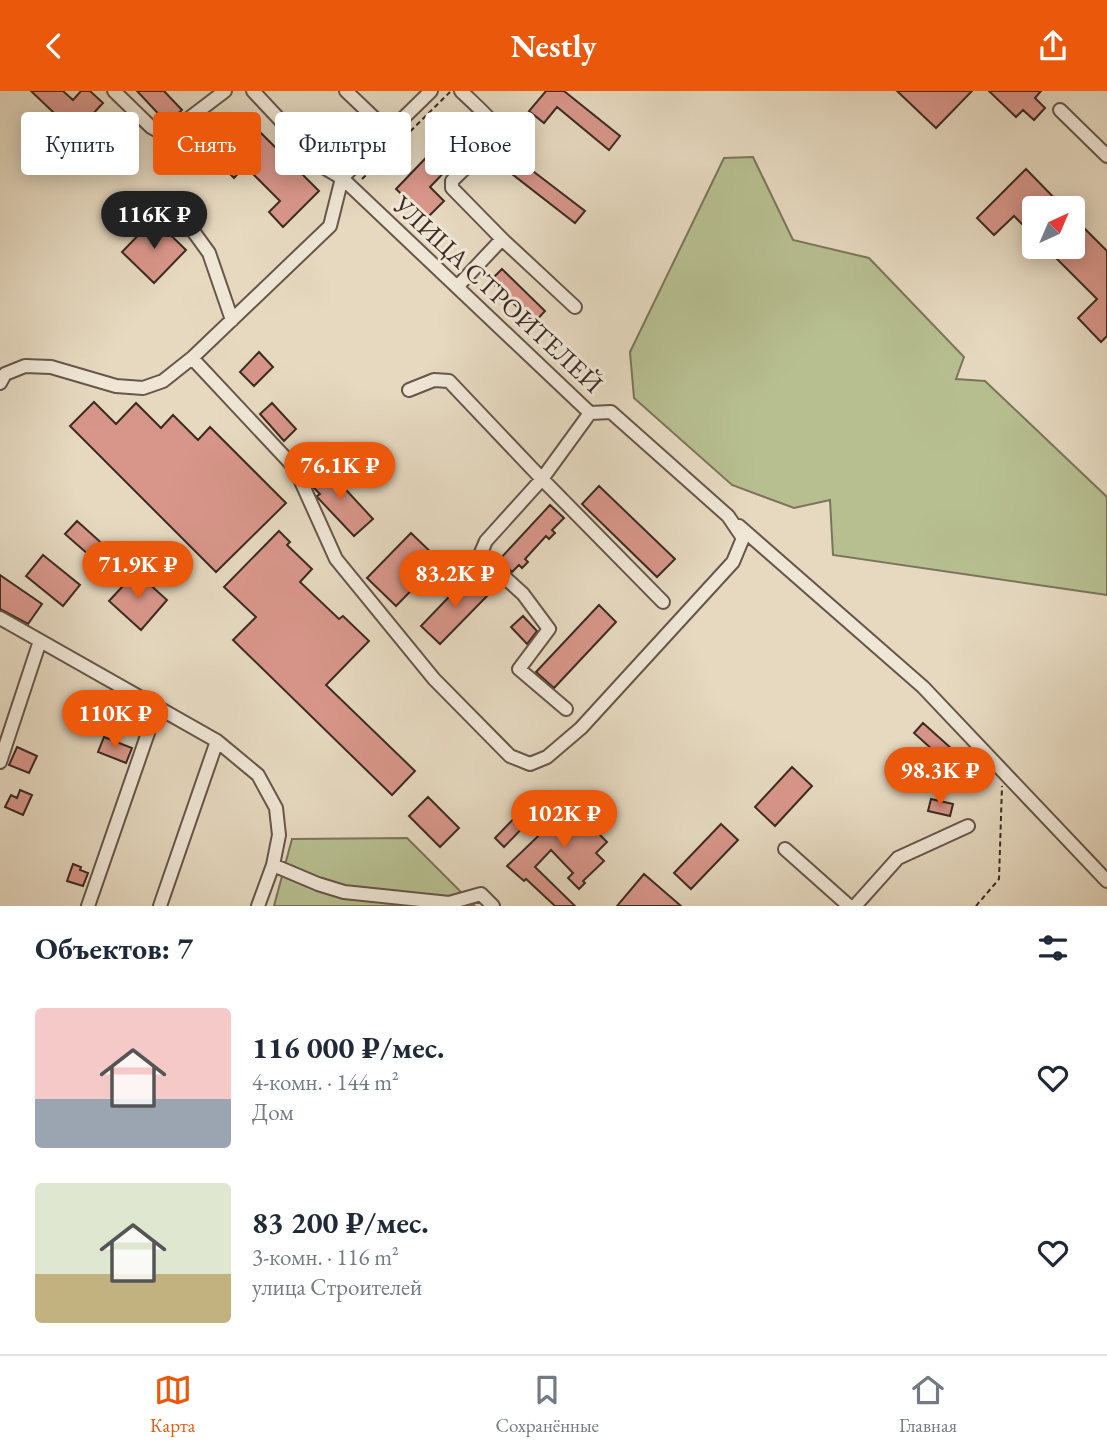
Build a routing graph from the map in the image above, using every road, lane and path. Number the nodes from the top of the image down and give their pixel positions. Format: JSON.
{"nodes":[{"id":1,"x":114,"y":91,"type":"edge"},
{"id":2,"x":225,"y":91,"type":"edge"},
{"id":3,"x":253,"y":91,"type":"edge"},
{"id":4,"x":346,"y":91,"type":"edge"},
{"id":5,"x":430,"y":91,"type":"edge"},
{"id":6,"x":450,"y":91,"type":"edge"},
{"id":7,"x":461,"y":91,"type":"edge"},
{"id":8,"x":1060,"y":110,"type":"dead end"},
{"id":9,"x":368,"y":112,"type":"edge"},
{"id":10,"x":408,"y":112,"type":"edge"},
{"id":11,"x":1107,"y":156,"type":"edge"},
{"id":12,"x":345,"y":175,"type":"edge"},
{"id":13,"x":342,"y":178,"type":"junction"},
{"id":14,"x":353,"y":188,"type":"junction"},
{"id":15,"x":180,"y":212,"type":"dead end"},
{"id":16,"x":502,"y":239,"type":"junction"},
{"id":17,"x":457,"y":287,"type":"junction"},
{"id":18,"x":575,"y":307,"type":"dead end"},
{"id":19,"x":232,"y":320,"type":"junction"},
{"id":20,"x":192,"y":358,"type":"junction"},
{"id":21,"x":2,"y":379,"type":"edge"},
{"id":22,"x":409,"y":390,"type":"dead end"},
{"id":23,"x":590,"y":413,"type":"junction"},
{"id":24,"x":542,"y":479,"type":"junction"},
{"id":25,"x":728,"y":516,"type":"junction"},
{"id":26,"x":663,"y":602,"type":"dead end"},
{"id":27,"x":0,"y":618,"type":"edge"},
{"id":28,"x":40,"y":641,"type":"junction"},
{"id":29,"x":157,"y":707,"type":"junction"},
{"id":30,"x":566,"y":709,"type":"dead end"},
{"id":31,"x":217,"y":741,"type":"junction"},
{"id":32,"x":0,"y":762,"type":"edge"},
{"id":33,"x":1003,"y":771,"type":"junction"},
{"id":34,"x":968,"y":826,"type":"dead end"},
{"id":35,"x":785,"y":849,"type":"dead end"},
{"id":36,"x":273,"y":865,"type":"junction"},
{"id":37,"x":1107,"y":881,"type":"edge"},
{"id":38,"x":88,"y":906,"type":"edge"},
{"id":39,"x":160,"y":906,"type":"edge"},
{"id":40,"x":258,"y":906,"type":"edge"},
{"id":41,"x":493,"y":906,"type":"edge"},
{"id":42,"x":849,"y":906,"type":"edge"},
{"id":43,"x":855,"y":906,"type":"edge"},
{"id":44,"x":976,"y":906,"type":"edge"}],
"edges":[{"from":1,"to":2,"type":"street"},
{"from":3,"to":13,"type":"street","name":"УЛИЦА СТРОИТЕЛЕЙ"},
{"from":4,"to":9,"type":"street"},
{"from":5,"to":10,"type":"street"},
{"from":6,"to":14,"type":"path"},
{"from":7,"to":16,"type":"street"},
{"from":8,"to":11,"type":"street"},
{"from":12,"to":13,"type":"street"},
{"from":13,"to":14,"type":"street","name":"УЛИЦА СТРОИТЕЛЕЙ"},
{"from":13,"to":19,"type":"street"},
{"from":14,"to":17,"type":"street","name":"УЛИЦА СТРОИТЕЛЕЙ"},
{"from":15,"to":19,"type":"street"},
{"from":16,"to":17,"type":"street"},
{"from":16,"to":18,"type":"street"},
{"from":17,"to":23,"type":"street","name":"УЛИЦА СТРОИТЕЛЕЙ"},
{"from":19,"to":20,"type":"street"},
{"from":20,"to":21,"type":"street"},
{"from":20,"to":25,"type":"street","name":"УЛИЦА СТРОИТЕЛЕЙ"},
{"from":22,"to":24,"type":"street"},
{"from":23,"to":24,"type":"street"},
{"from":23,"to":25,"type":"street","name":"УЛИЦА СТРОИТЕЛЕЙ"},
{"from":24,"to":26,"type":"street"},
{"from":24,"to":30,"type":"street"},
{"from":25,"to":33,"type":"street"},
{"from":27,"to":28,"type":"street"},
{"from":28,"to":29,"type":"street"},
{"from":28,"to":32,"type":"street"},
{"from":29,"to":31,"type":"street"},
{"from":29,"to":38,"type":"street"},
{"from":31,"to":36,"type":"street"},
{"from":31,"to":39,"type":"street"},
{"from":33,"to":37,"type":"street"},
{"from":33,"to":44,"type":"path"},
{"from":34,"to":43,"type":"street"},
{"from":35,"to":42,"type":"street"},
{"from":36,"to":40,"type":"street"},
{"from":36,"to":41,"type":"street"}]}
